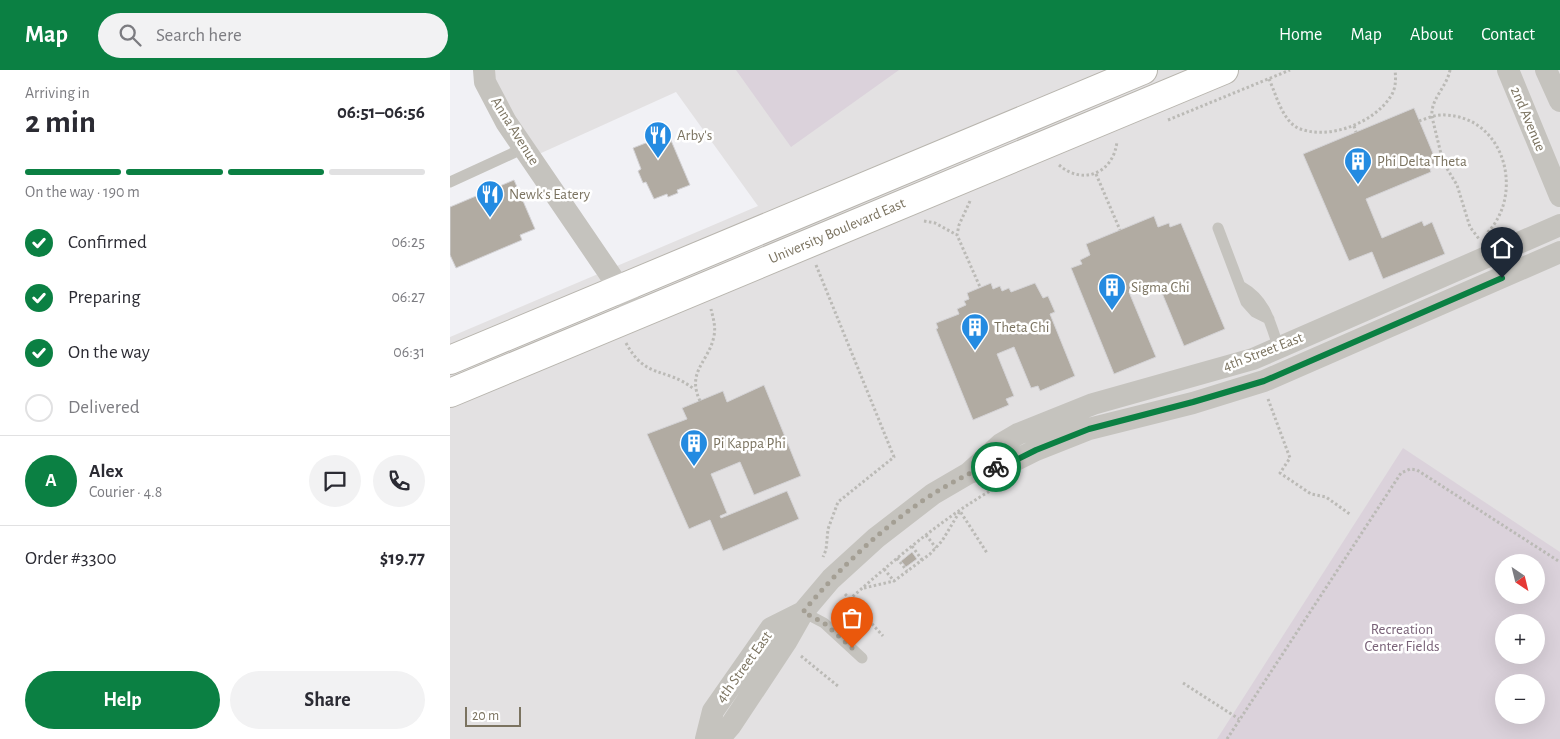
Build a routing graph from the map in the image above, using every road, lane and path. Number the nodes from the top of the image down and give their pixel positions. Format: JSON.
{"nodes":[{"id":1,"x":484,"y":70,"type":"edge"},
{"id":2,"x":1143,"y":70,"type":"edge"},
{"id":3,"x":1224,"y":70,"type":"edge"},
{"id":4,"x":1395,"y":70,"type":"edge"},
{"id":5,"x":1450,"y":70,"type":"edge"},
{"id":6,"x":1508,"y":70,"type":"edge"},
{"id":7,"x":1546,"y":70,"type":"edge"},
{"id":8,"x":1269,"y":79,"type":"dead end"},
{"id":9,"x":1560,"y":101,"type":"edge"},
{"id":10,"x":1432,"y":117,"type":"junction"},
{"id":11,"x":1419,"y":121,"type":"dead end"},
{"id":12,"x":1354,"y":126,"type":"junction"},
{"id":13,"x":1356,"y":132,"type":"dead end"},
{"id":14,"x":1117,"y":141,"type":"dead end"},
{"id":15,"x":524,"y":148,"type":"junction"},
{"id":16,"x":1059,"y":165,"type":"dead end"},
{"id":17,"x":1096,"y":174,"type":"junction"},
{"id":18,"x":450,"y":182,"type":"edge"},
{"id":19,"x":1560,"y":196,"type":"edge"},
{"id":20,"x":970,"y":202,"type":"dead end"},
{"id":21,"x":924,"y":221,"type":"dead end"},
{"id":22,"x":1560,"y":225,"type":"edge"},
{"id":23,"x":1218,"y":228,"type":"dead end"},
{"id":24,"x":1120,"y":230,"type":"dead end"},
{"id":25,"x":957,"y":235,"type":"junction"},
{"id":26,"x":1560,"y":252,"type":"edge"},
{"id":27,"x":816,"y":265,"type":"dead end"},
{"id":28,"x":980,"y":287,"type":"dead end"},
{"id":29,"x":619,"y":288,"type":"junction"},
{"id":30,"x":711,"y":308,"type":"dead end"},
{"id":31,"x":636,"y":314,"type":"junction"},
{"id":32,"x":626,"y":343,"type":"dead end"},
{"id":33,"x":1279,"y":348,"type":"junction"},
{"id":34,"x":450,"y":360,"type":"edge"},
{"id":35,"x":1288,"y":370,"type":"junction"},
{"id":36,"x":694,"y":390,"type":"junction"},
{"id":37,"x":450,"y":393,"type":"edge"},
{"id":38,"x":1266,"y":394,"type":"dead end"},
{"id":39,"x":700,"y":401,"type":"dead end"},
{"id":40,"x":968,"y":474,"type":"junction"},
{"id":41,"x":1002,"y":485,"type":"dead end"},
{"id":42,"x":960,"y":510,"type":"junction"},
{"id":43,"x":1351,"y":515,"type":"dead end"},
{"id":44,"x":926,"y":535,"type":"junction"},
{"id":45,"x":912,"y":546,"type":"junction"},
{"id":46,"x":936,"y":548,"type":"junction"},
{"id":47,"x":987,"y":553,"type":"dead end"},
{"id":48,"x":897,"y":558,"type":"junction"},
{"id":49,"x":922,"y":560,"type":"junction"},
{"id":50,"x":1560,"y":562,"type":"edge"},
{"id":51,"x":884,"y":568,"type":"junction"},
{"id":52,"x":907,"y":571,"type":"junction"},
{"id":53,"x":831,"y":579,"type":"junction"},
{"id":54,"x":894,"y":581,"type":"junction"},
{"id":55,"x":862,"y":589,"type":"junction"},
{"id":56,"x":850,"y":600,"type":"junction"},
{"id":57,"x":803,"y":612,"type":"junction"},
{"id":58,"x":824,"y":623,"type":"junction"},
{"id":59,"x":883,"y":636,"type":"dead end"},
{"id":60,"x":862,"y":658,"type":"dead end"},
{"id":61,"x":793,"y":662,"type":"dead end"},
{"id":62,"x":1183,"y":683,"type":"dead end"},
{"id":63,"x":839,"y":687,"type":"dead end"},
{"id":64,"x":1240,"y":719,"type":"junction"},
{"id":65,"x":706,"y":739,"type":"edge"},
{"id":66,"x":719,"y":739,"type":"edge"},
{"id":67,"x":1227,"y":739,"type":"edge"}],
"edges":[{"from":1,"to":15,"type":"street","name":"Anna Avenue"},
{"from":2,"to":29,"type":"main road","name":"University Boulevard East"},
{"from":3,"to":31,"type":"main road","name":"University Boulevard East"},
{"from":4,"to":12,"type":"path"},
{"from":5,"to":10,"type":"path"},
{"from":6,"to":19,"type":"street","name":"2nd Avenue"},
{"from":7,"to":9,"type":"street"},
{"from":8,"to":12,"type":"path"},
{"from":10,"to":10,"type":"path"},
{"from":10,"to":11,"type":"path"},
{"from":12,"to":13,"type":"path"},
{"from":14,"to":17,"type":"path"},
{"from":15,"to":18,"type":"lane"},
{"from":15,"to":29,"type":"street","name":"Anna Avenue"},
{"from":16,"to":17,"type":"path"},
{"from":17,"to":24,"type":"path"},
{"from":20,"to":25,"type":"path"},
{"from":21,"to":25,"type":"path"},
{"from":22,"to":33,"type":"street","name":"4th Street East"},
{"from":23,"to":33,"type":"lane"},
{"from":25,"to":28,"type":"path"},
{"from":26,"to":35,"type":"street","name":"4th Street East"},
{"from":27,"to":53,"type":"path"},
{"from":29,"to":31,"type":"street","name":"Anna Avenue"},
{"from":29,"to":34,"type":"main road","name":"University Boulevard East"},
{"from":30,"to":36,"type":"path"},
{"from":31,"to":37,"type":"main road","name":"University Boulevard East"},
{"from":32,"to":36,"type":"path"},
{"from":33,"to":35,"type":"lane"},
{"from":33,"to":40,"type":"street","name":"4th Street East"},
{"from":35,"to":40,"type":"street","name":"4th Street East"},
{"from":36,"to":39,"type":"path"},
{"from":38,"to":43,"type":"path"},
{"from":40,"to":53,"type":"street","name":"4th Street East"},
{"from":41,"to":42,"type":"path"},
{"from":42,"to":44,"type":"path"},
{"from":42,"to":46,"type":"path"},
{"from":42,"to":47,"type":"path"},
{"from":44,"to":45,"type":"path"},
{"from":44,"to":46,"type":"path"},
{"from":45,"to":48,"type":"path"},
{"from":45,"to":49,"type":"path"},
{"from":46,"to":49,"type":"path"},
{"from":48,"to":51,"type":"path"},
{"from":48,"to":52,"type":"path"},
{"from":49,"to":52,"type":"path"},
{"from":50,"to":64,"type":"path"},
{"from":51,"to":54,"type":"path"},
{"from":51,"to":55,"type":"path"},
{"from":52,"to":54,"type":"path"},
{"from":53,"to":56,"type":"path"},
{"from":53,"to":57,"type":"street","name":"4th Street East"},
{"from":54,"to":55,"type":"path"},
{"from":55,"to":56,"type":"path"},
{"from":56,"to":58,"type":"path"},
{"from":56,"to":59,"type":"path"},
{"from":57,"to":58,"type":"lane"},
{"from":57,"to":65,"type":"street","name":"4th Street East"},
{"from":57,"to":66,"type":"street","name":"4th Street East"},
{"from":58,"to":60,"type":"lane"},
{"from":61,"to":63,"type":"path"},
{"from":62,"to":64,"type":"path"},
{"from":64,"to":67,"type":"path"}]}
